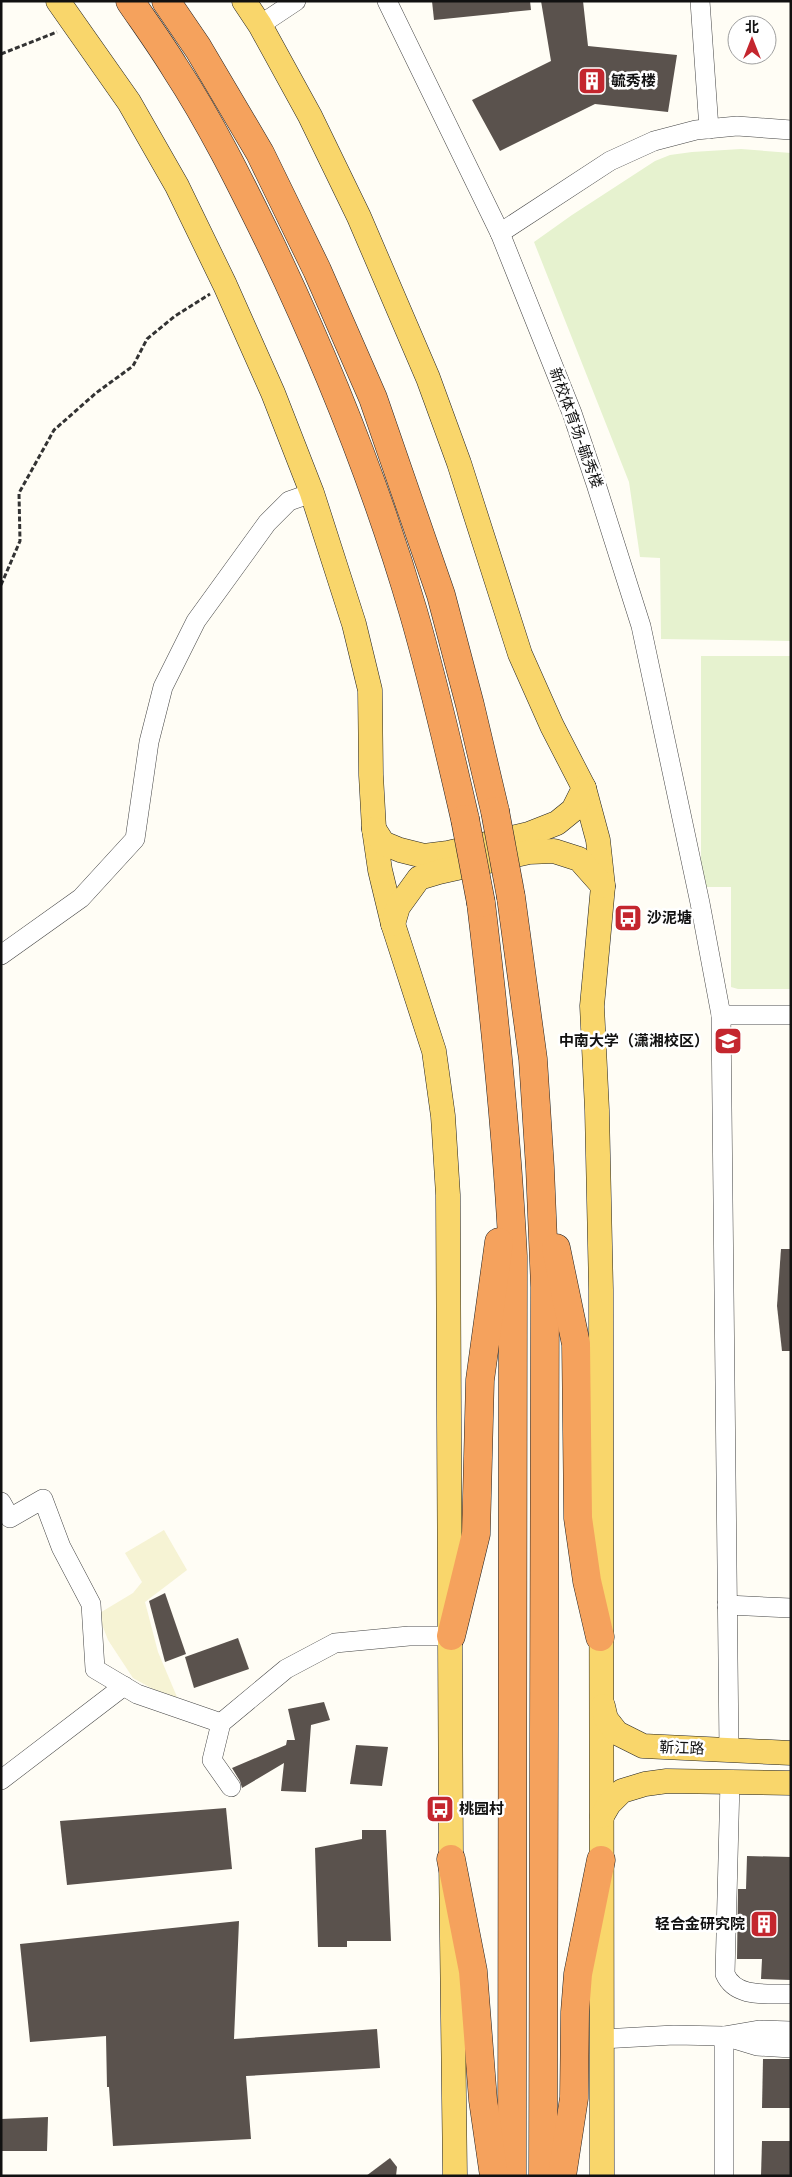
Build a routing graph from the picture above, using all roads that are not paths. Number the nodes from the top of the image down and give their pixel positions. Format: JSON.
{"nodes":[{"id":1,"x":58,"y":1,"type":"edge"},
{"id":2,"x":130,"y":1,"type":"edge"},
{"id":3,"x":166,"y":1,"type":"edge"},
{"id":4,"x":244,"y":1,"type":"edge"},
{"id":5,"x":296,"y":1,"type":"edge"},
{"id":6,"x":387,"y":1,"type":"edge"},
{"id":7,"x":700,"y":1,"type":"edge"},
{"id":8,"x":260,"y":25,"type":"junction"},
{"id":9,"x":709,"y":129,"type":"junction"},
{"id":10,"x":791,"y":130,"type":"edge"},
{"id":11,"x":500,"y":233,"type":"junction"},
{"id":12,"x":312,"y":493,"type":"junction"},
{"id":13,"x":584,"y":788,"type":"junction"},
{"id":14,"x":374,"y":829,"type":"junction"},
{"id":15,"x":604,"y":886,"type":"junction"},
{"id":16,"x":393,"y":924,"type":"junction"},
{"id":17,"x":1,"y":955,"type":"edge"},
{"id":18,"x":791,"y":1014,"type":"edge"},
{"id":19,"x":721,"y":1015,"type":"junction"},
{"id":20,"x":540,"y":1168,"type":"junction"},
{"id":21,"x":509,"y":1171,"type":"junction"},
{"id":22,"x":1,"y":1502,"type":"edge"},
{"id":23,"x":727,"y":1605,"type":"junction"},
{"id":24,"x":791,"y":1608,"type":"edge"},
{"id":25,"x":451,"y":1636,"type":"junction"},
{"id":26,"x":600,"y":1637,"type":"junction"},
{"id":27,"x":124,"y":1686,"type":"junction"},
{"id":28,"x":601,"y":1698,"type":"junction"},
{"id":29,"x":221,"y":1723,"type":"junction"},
{"id":30,"x":729,"y":1750,"type":"junction"},
{"id":31,"x":791,"y":1753,"type":"edge"},
{"id":32,"x":1,"y":1780,"type":"edge"},
{"id":33,"x":730,"y":1782,"type":"junction"},
{"id":34,"x":791,"y":1783,"type":"edge"},
{"id":35,"x":231,"y":1787,"type":"dead end"},
{"id":36,"x":602,"y":1816,"type":"junction"},
{"id":37,"x":451,"y":1859,"type":"junction"},
{"id":38,"x":601,"y":1860,"type":"junction"},
{"id":39,"x":791,"y":1994,"type":"edge"},
{"id":40,"x":791,"y":2031,"type":"edge"},
{"id":41,"x":724,"y":2036,"type":"junction"},
{"id":42,"x":602,"y":2039,"type":"junction"},
{"id":43,"x":791,"y":2048,"type":"edge"},
{"id":44,"x":455,"y":2176,"type":"edge"},
{"id":45,"x":494,"y":2176,"type":"edge"},
{"id":46,"x":512,"y":2176,"type":"edge"},
{"id":47,"x":543,"y":2176,"type":"edge"},
{"id":48,"x":562,"y":2176,"type":"edge"},
{"id":49,"x":602,"y":2176,"type":"edge"},
{"id":50,"x":724,"y":2176,"type":"edge"}],
"edges":[{"from":1,"to":12,"type":"main road"},
{"from":2,"to":21,"type":"highway","bridge":true},
{"from":3,"to":20,"type":"highway","bridge":true},
{"from":4,"to":8,"type":"main road"},
{"from":5,"to":8,"type":"street"},
{"from":6,"to":11,"type":"street","name":"新校体育场-毓秀楼"},
{"from":7,"to":9,"type":"street"},
{"from":8,"to":13,"type":"main road"},
{"from":9,"to":10,"type":"street"},
{"from":9,"to":11,"type":"street"},
{"from":11,"to":19,"type":"street","name":"新校体育场-毓秀楼"},
{"from":12,"to":14,"type":"main road"},
{"from":12,"to":17,"type":"street"},
{"from":13,"to":14,"type":"main road"},
{"from":13,"to":15,"type":"main road"},
{"from":14,"to":16,"type":"main road"},
{"from":15,"to":16,"type":"main road"},
{"from":15,"to":26,"type":"main road"},
{"from":16,"to":25,"type":"main road"},
{"from":18,"to":19,"type":"street"},
{"from":19,"to":23,"type":"street","name":"新校体育场-毓秀楼"},
{"from":20,"to":26,"type":"highway"},
{"from":20,"to":47,"type":"highway"},
{"from":21,"to":25,"type":"highway"},
{"from":21,"to":46,"type":"highway"},
{"from":22,"to":27,"type":"street"},
{"from":23,"to":24,"type":"street"},
{"from":23,"to":30,"type":"street","name":"新校体育场-毓秀楼"},
{"from":25,"to":29,"type":"street"},
{"from":25,"to":37,"type":"main road"},
{"from":26,"to":28,"type":"main road"},
{"from":27,"to":29,"type":"street"},
{"from":27,"to":32,"type":"street"},
{"from":28,"to":30,"type":"main road","name":"靳江路"},
{"from":28,"to":36,"type":"main road"},
{"from":29,"to":35,"type":"street"},
{"from":30,"to":31,"type":"main road","name":"靳江路"},
{"from":33,"to":34,"type":"main road"},
{"from":33,"to":36,"type":"main road"},
{"from":33,"to":39,"type":"street"},
{"from":36,"to":38,"type":"main road"},
{"from":37,"to":44,"type":"main road"},
{"from":37,"to":45,"type":"highway"},
{"from":38,"to":42,"type":"main road"},
{"from":38,"to":48,"type":"highway"},
{"from":40,"to":41,"type":"street"},
{"from":41,"to":42,"type":"street"},
{"from":41,"to":43,"type":"street"},
{"from":41,"to":50,"type":"street"},
{"from":42,"to":49,"type":"main road"}]}
